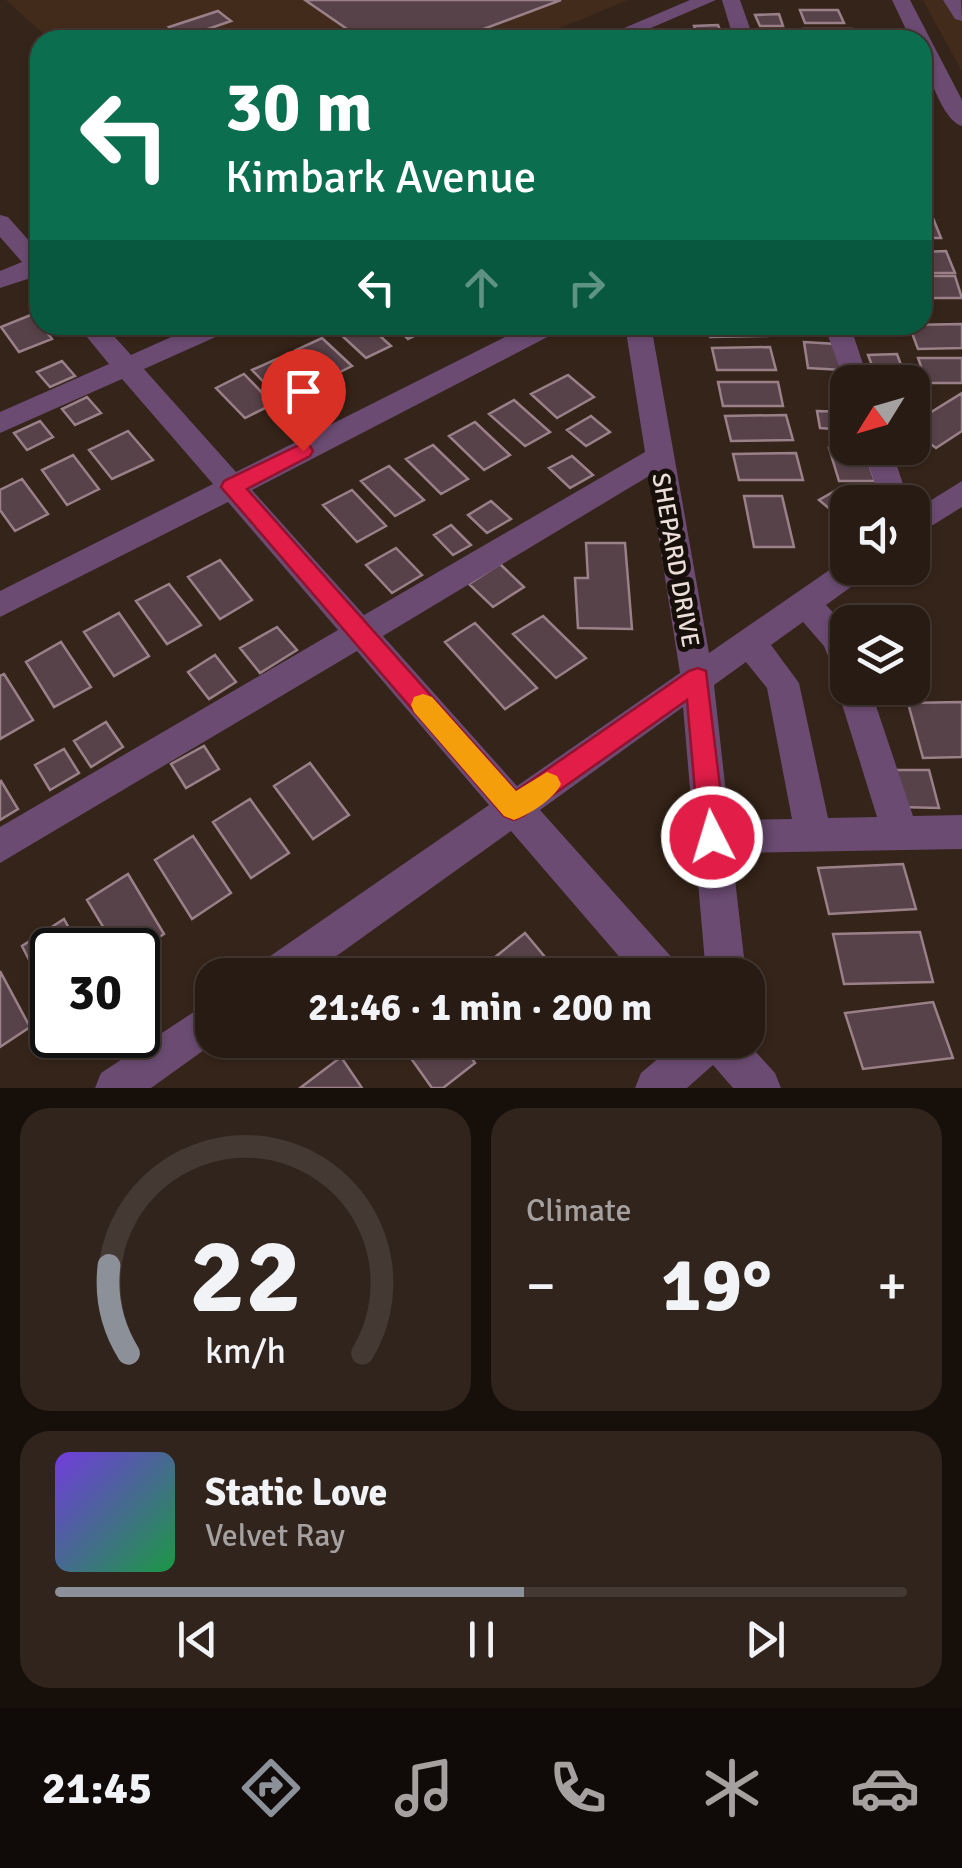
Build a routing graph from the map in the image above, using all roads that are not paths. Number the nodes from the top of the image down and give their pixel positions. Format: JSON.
{"nodes":[{"id":1,"x":707,"y":0,"type":"edge"},
{"id":2,"x":732,"y":0,"type":"edge"},
{"id":3,"x":901,"y":0,"type":"edge"},
{"id":4,"x":952,"y":0,"type":"edge"},
{"id":5,"x":962,"y":16,"type":"edge"},
{"id":6,"x":631,"y":30,"type":"edge"},
{"id":7,"x":741,"y":30,"type":"edge"},
{"id":8,"x":916,"y":30,"type":"edge"},
{"id":9,"x":932,"y":51,"type":"edge"},
{"id":10,"x":932,"y":62,"type":"edge"},
{"id":11,"x":962,"y":64,"type":"edge"},
{"id":12,"x":962,"y":120,"type":"edge"},
{"id":13,"x":0,"y":222,"type":"edge"},
{"id":14,"x":30,"y":256,"type":"edge"},
{"id":15,"x":30,"y":269,"type":"edge"},
{"id":16,"x":0,"y":280,"type":"edge"},
{"id":17,"x":99,"y":335,"type":"edge"},
{"id":18,"x":197,"y":335,"type":"edge"},
{"id":19,"x":530,"y":335,"type":"edge"},
{"id":20,"x":639,"y":335,"type":"edge"},
{"id":21,"x":840,"y":335,"type":"edge"},
{"id":22,"x":850,"y":365,"type":"edge"},
{"id":23,"x":126,"y":366,"type":"junction"},
{"id":24,"x":0,"y":423,"type":"edge"},
{"id":25,"x":657,"y":458,"type":"junction"},
{"id":26,"x":232,"y":487,"type":"junction"},
{"id":27,"x":962,"y":492,"type":"edge"},
{"id":28,"x":930,"y":514,"type":"edge"},
{"id":29,"x":830,"y":585,"type":"edge"},
{"id":30,"x":805,"y":603,"type":"junction"},
{"id":31,"x":0,"y":605,"type":"edge"},
{"id":32,"x":830,"y":630,"type":"edge"},
{"id":33,"x":360,"y":633,"type":"junction"},
{"id":34,"x":749,"y":642,"type":"junction"},
{"id":35,"x":698,"y":678,"type":"junction"},
{"id":36,"x":859,"y":705,"type":"edge"},
{"id":37,"x":514,"y":808,"type":"junction"},
{"id":38,"x":962,"y":832,"type":"edge"},
{"id":39,"x":900,"y":833,"type":"junction"},
{"id":40,"x":813,"y":835,"type":"junction"},
{"id":41,"x":712,"y":837,"type":"junction"},
{"id":42,"x":0,"y":846,"type":"edge"},
{"id":43,"x":301,"y":958,"type":"edge"},
{"id":44,"x":646,"y":958,"type":"edge"},
{"id":45,"x":724,"y":958,"type":"edge"},
{"id":46,"x":195,"y":1032,"type":"edge"},
{"id":47,"x":733,"y":1059,"type":"edge"},
{"id":48,"x":116,"y":1088,"type":"edge"},
{"id":49,"x":656,"y":1088,"type":"edge"}],
"edges":[{"from":1,"to":6,"type":"street"},
{"from":2,"to":7,"type":"street"},
{"from":3,"to":8,"type":"street"},
{"from":4,"to":5,"type":"street"},
{"from":9,"to":11,"type":"street"},
{"from":10,"to":12,"type":"street"},
{"from":13,"to":14,"type":"street"},
{"from":15,"to":16,"type":"street"},
{"from":17,"to":23,"type":"street"},
{"from":18,"to":23,"type":"street"},
{"from":19,"to":26,"type":"street"},
{"from":20,"to":25,"type":"street","name":"SHEPARD DRIVE"},
{"from":21,"to":22,"type":"street"},
{"from":23,"to":24,"type":"street"},
{"from":23,"to":26,"type":"street"},
{"from":25,"to":33,"type":"street"},
{"from":25,"to":35,"type":"street","name":"SHEPARD DRIVE"},
{"from":26,"to":31,"type":"street"},
{"from":26,"to":33,"type":"street"},
{"from":27,"to":28,"type":"street"},
{"from":29,"to":30,"type":"street"},
{"from":30,"to":32,"type":"street"},
{"from":30,"to":34,"type":"street"},
{"from":33,"to":37,"type":"street"},
{"from":33,"to":42,"type":"street"},
{"from":34,"to":35,"type":"street"},
{"from":34,"to":40,"type":"street"},
{"from":35,"to":37,"type":"street"},
{"from":35,"to":41,"type":"street","name":"SHEPARD DRIVE"},
{"from":36,"to":39,"type":"street"},
{"from":37,"to":43,"type":"street"},
{"from":37,"to":44,"type":"street"},
{"from":38,"to":39,"type":"street"},
{"from":39,"to":40,"type":"street"},
{"from":40,"to":41,"type":"street"},
{"from":41,"to":45,"type":"street","name":"SHEPARD DRIVE"},
{"from":46,"to":48,"type":"street"},
{"from":47,"to":49,"type":"street"}]}
